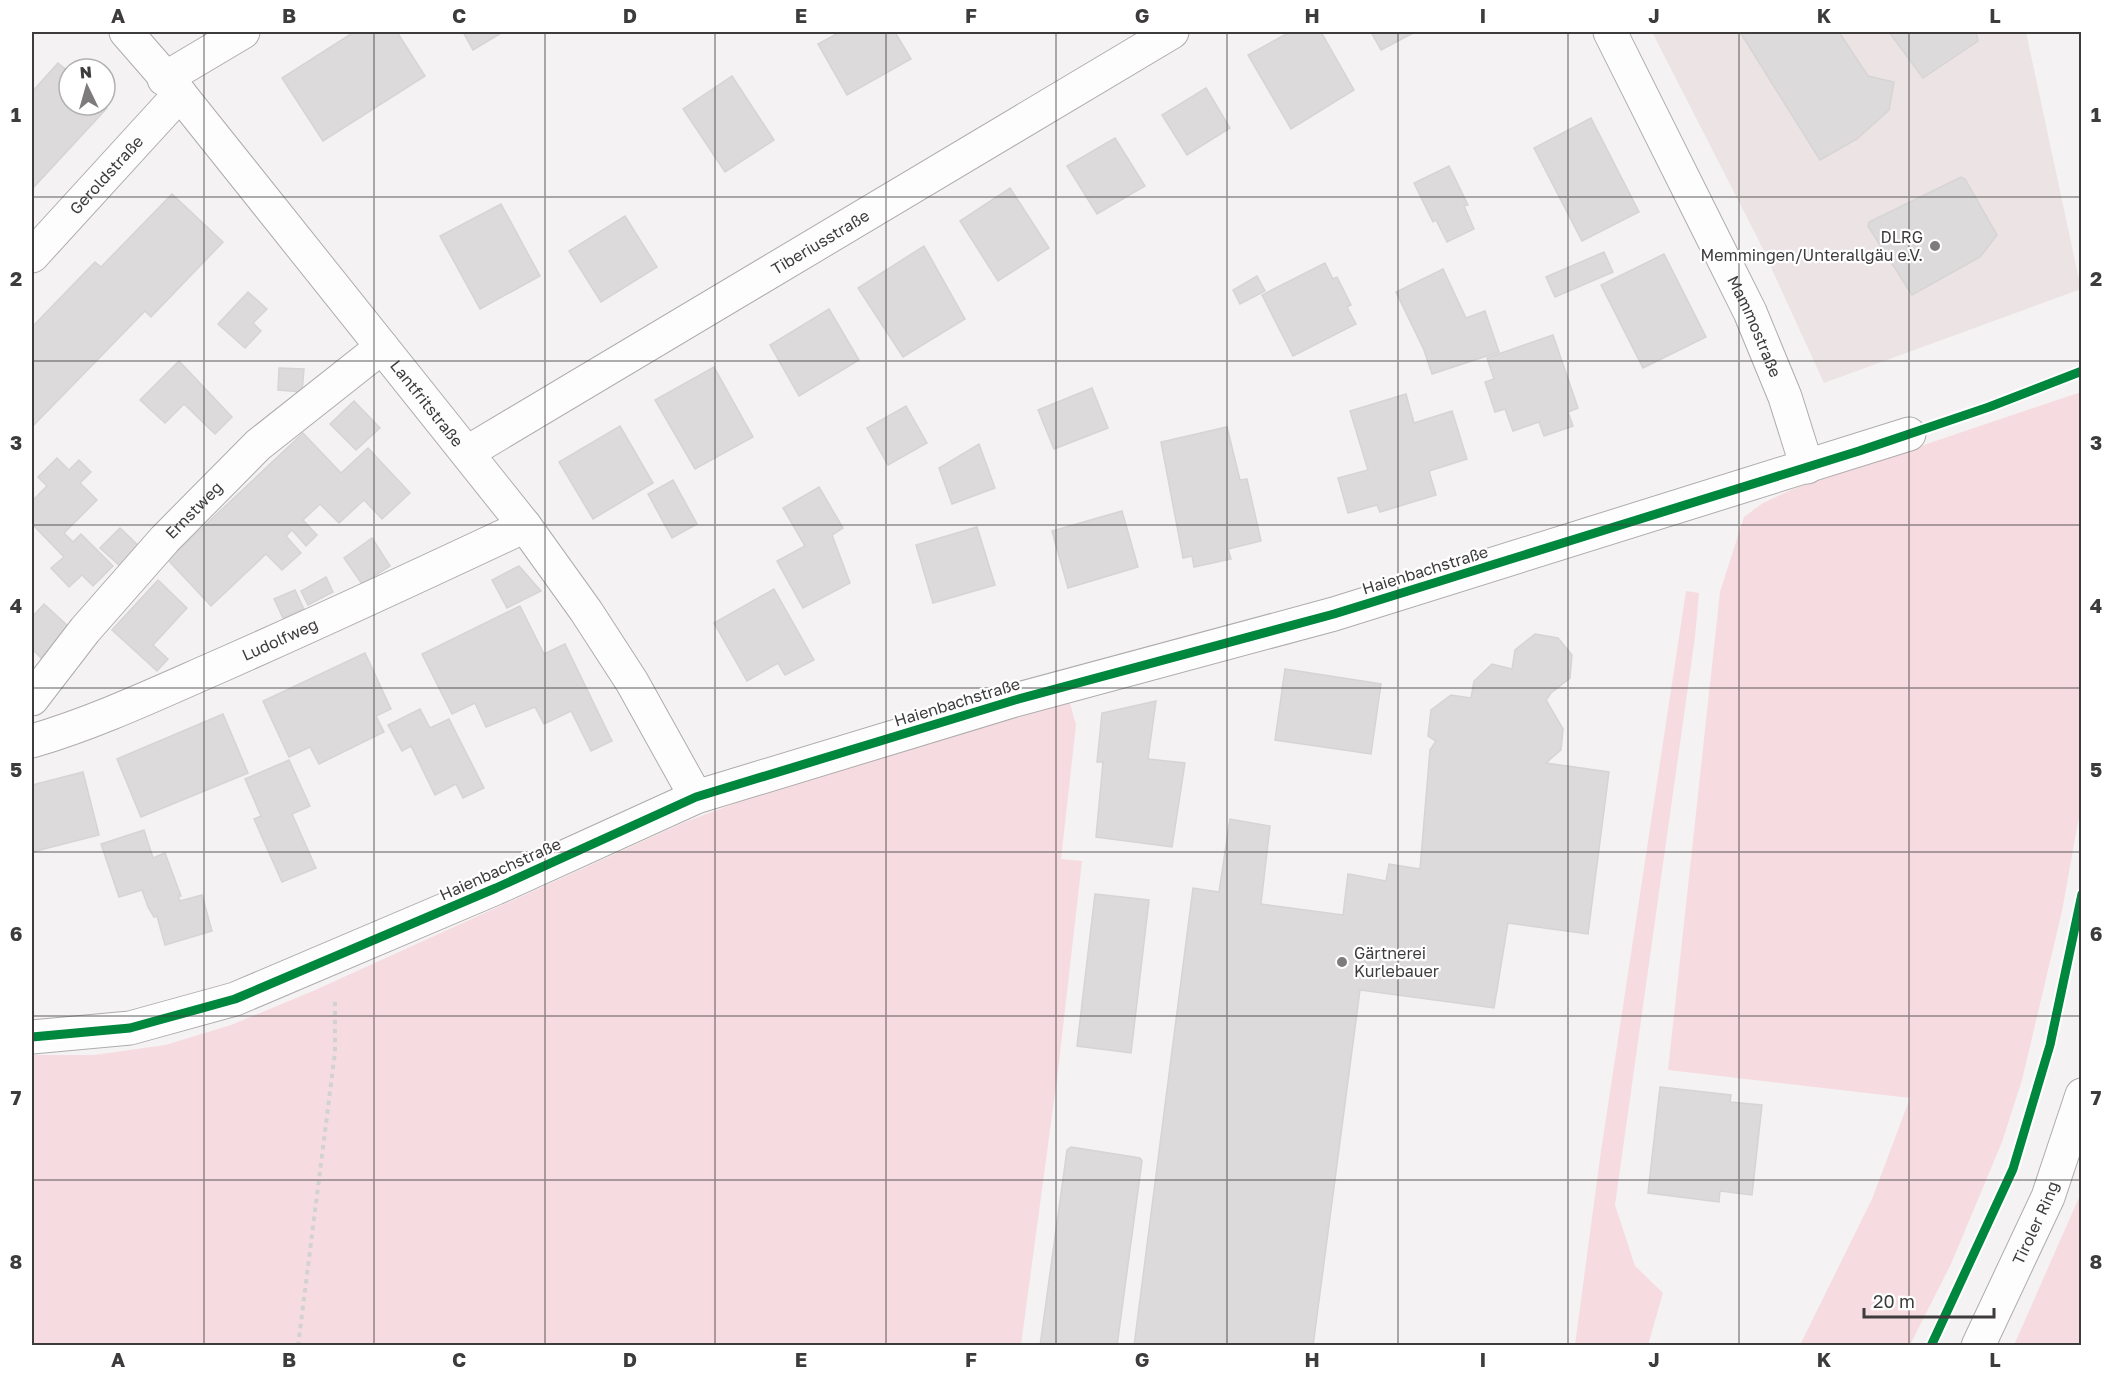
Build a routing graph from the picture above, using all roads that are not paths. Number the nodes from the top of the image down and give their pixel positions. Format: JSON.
{"nodes":[{"id":1,"x":126,"y":32,"type":"edge"},
{"id":2,"x":243,"y":32,"type":"edge"},
{"id":3,"x":1172,"y":32,"type":"edge"},
{"id":4,"x":1610,"y":32,"type":"edge"},
{"id":5,"x":172,"y":86,"type":"junction"},
{"id":6,"x":32,"y":256,"type":"edge"},
{"id":7,"x":382,"y":347,"type":"junction"},
{"id":8,"x":1909,"y":434,"type":"dead end"},
{"id":9,"x":468,"y":452,"type":"junction"},
{"id":10,"x":1807,"y":467,"type":"junction"},
{"id":11,"x":525,"y":526,"type":"junction"},
{"id":12,"x":32,"y":699,"type":"edge"},
{"id":13,"x":32,"y":741,"type":"edge"},
{"id":14,"x":696,"y":797,"type":"junction"},
{"id":15,"x":32,"y":1037,"type":"edge"},
{"id":16,"x":2082,"y":1095,"type":"edge"},
{"id":17,"x":1978,"y":1346,"type":"edge"}],
"edges":[{"from":1,"to":5,"type":"street","name":"Lantfritstraße"},
{"from":2,"to":5,"type":"street","name":"Geroldstraße"},
{"from":3,"to":9,"type":"street","name":"Tiberiusstraße"},
{"from":4,"to":10,"type":"street","name":"Mammostraße"},
{"from":5,"to":6,"type":"street","name":"Geroldstraße"},
{"from":5,"to":7,"type":"street","name":"Lantfritstraße"},
{"from":7,"to":9,"type":"street","name":"Lantfritstraße"},
{"from":7,"to":12,"type":"street","name":"Ernstweg"},
{"from":8,"to":10,"type":"street","name":"Haienbachstraße"},
{"from":9,"to":11,"type":"street","name":"Lantfritstraße"},
{"from":10,"to":14,"type":"street","name":"Haienbachstraße"},
{"from":11,"to":13,"type":"street","name":"Ludolfweg"},
{"from":11,"to":14,"type":"street","name":"Lantfritstraße"},
{"from":14,"to":15,"type":"street","name":"Haienbachstraße"},
{"from":16,"to":17,"type":"street","name":"Tiroler Ring"}]}
